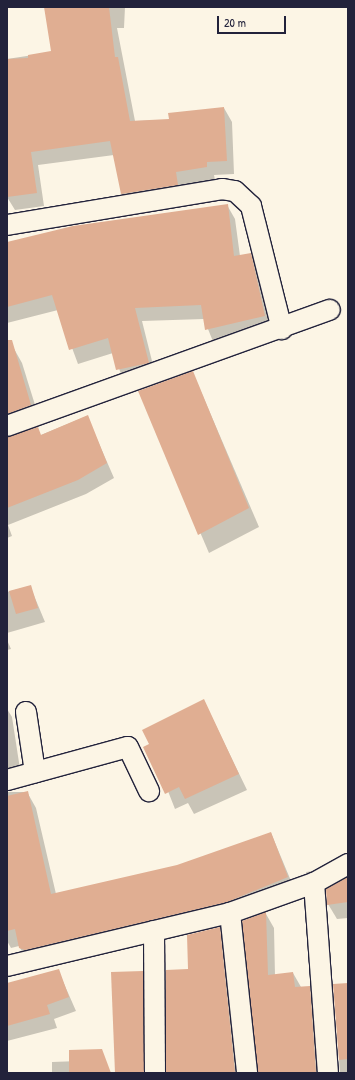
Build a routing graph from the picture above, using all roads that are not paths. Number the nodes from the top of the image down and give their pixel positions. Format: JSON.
{"nodes":[{"id":1,"x":7,"y":225,"type":"edge"},
{"id":2,"x":330,"y":310,"type":"dead end"},
{"id":3,"x":282,"y":329,"type":"junction"},
{"id":4,"x":7,"y":426,"type":"edge"},
{"id":5,"x":26,"y":712,"type":"dead end"},
{"id":6,"x":35,"y":772,"type":"junction"},
{"id":7,"x":7,"y":780,"type":"edge"},
{"id":8,"x":149,"y":791,"type":"dead end"},
{"id":9,"x":348,"y":864,"type":"edge"},
{"id":10,"x":314,"y":883,"type":"junction"},
{"id":11,"x":230,"y":913,"type":"junction"},
{"id":12,"x":154,"y":931,"type":"junction"},
{"id":13,"x":7,"y":966,"type":"edge"},
{"id":14,"x":155,"y":1073,"type":"edge"},
{"id":15,"x":247,"y":1073,"type":"edge"},
{"id":16,"x":328,"y":1073,"type":"edge"}],
"edges":[{"from":1,"to":3,"type":"street"},
{"from":2,"to":3,"type":"street"},
{"from":3,"to":4,"type":"street"},
{"from":5,"to":6,"type":"street"},
{"from":6,"to":7,"type":"street"},
{"from":6,"to":8,"type":"street"},
{"from":9,"to":10,"type":"street"},
{"from":10,"to":11,"type":"street"},
{"from":10,"to":16,"type":"street"},
{"from":11,"to":12,"type":"street"},
{"from":11,"to":15,"type":"street"},
{"from":12,"to":13,"type":"street"},
{"from":12,"to":14,"type":"street"}]}
